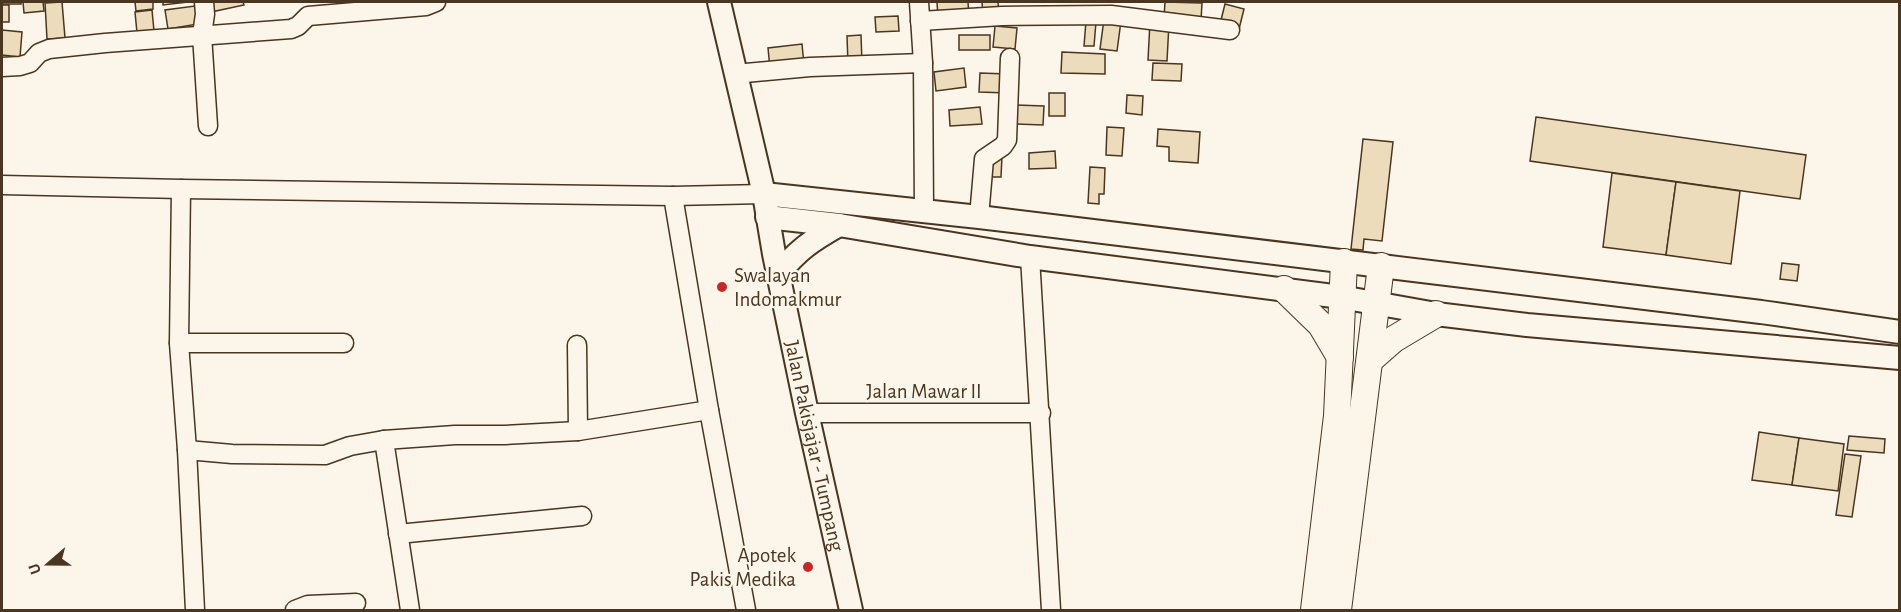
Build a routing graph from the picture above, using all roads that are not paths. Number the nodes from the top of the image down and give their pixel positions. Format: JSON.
{"nodes":[{"id":1,"x":204,"y":2,"type":"edge"},
{"id":2,"x":436,"y":2,"type":"edge"},
{"id":3,"x":719,"y":2,"type":"edge"},
{"id":4,"x":919,"y":2,"type":"edge"},
{"id":5,"x":307,"y":9,"type":"edge"},
{"id":6,"x":920,"y":21,"type":"junction"},
{"id":7,"x":1230,"y":30,"type":"dead end"},
{"id":8,"x":202,"y":35,"type":"junction"},
{"id":9,"x":1010,"y":58,"type":"dead end"},
{"id":10,"x":923,"y":63,"type":"junction"},
{"id":11,"x":2,"y":67,"type":"edge"},
{"id":12,"x":735,"y":74,"type":"junction"},
{"id":13,"x":208,"y":126,"type":"dead end"},
{"id":14,"x":2,"y":185,"type":"edge"},
{"id":15,"x":181,"y":189,"type":"junction"},
{"id":16,"x":673,"y":196,"type":"junction"},
{"id":17,"x":765,"y":206,"type":"junction"},
{"id":18,"x":924,"y":211,"type":"junction"},
{"id":19,"x":979,"y":217,"type":"junction"},
{"id":20,"x":839,"y":225,"type":"junction"},
{"id":21,"x":1030,"y":256,"type":"junction"},
{"id":22,"x":1344,"y":262,"type":"junction"},
{"id":23,"x":1381,"y":266,"type":"junction"},
{"id":24,"x":778,"y":274,"type":"junction"},
{"id":25,"x":1284,"y":289,"type":"junction"},
{"id":26,"x":1341,"y":297,"type":"junction"},
{"id":27,"x":1377,"y":303,"type":"junction"},
{"id":28,"x":1436,"y":314,"type":"junction"},
{"id":29,"x":1899,"y":332,"type":"edge"},
{"id":30,"x":179,"y":343,"type":"junction"},
{"id":31,"x":344,"y":344,"type":"dead end"},
{"id":32,"x":577,"y":345,"type":"dead end"},
{"id":33,"x":1341,"y":358,"type":"junction"},
{"id":34,"x":1899,"y":358,"type":"edge"},
{"id":35,"x":1370,"y":360,"type":"junction"},
{"id":36,"x":709,"y":410,"type":"junction"},
{"id":37,"x":807,"y":413,"type":"junction"},
{"id":38,"x":1041,"y":413,"type":"junction"},
{"id":39,"x":578,"y":431,"type":"junction"},
{"id":40,"x":384,"y":440,"type":"junction"},
{"id":41,"x":187,"y":450,"type":"junction"},
{"id":42,"x":582,"y":516,"type":"dead end"},
{"id":43,"x":398,"y":534,"type":"junction"},
{"id":44,"x":356,"y":603,"type":"dead end"},
{"id":45,"x":195,"y":610,"type":"edge"},
{"id":46,"x":295,"y":610,"type":"edge"},
{"id":47,"x":410,"y":610,"type":"edge"},
{"id":48,"x":746,"y":610,"type":"edge"},
{"id":49,"x":851,"y":610,"type":"edge"},
{"id":50,"x":1051,"y":610,"type":"edge"},
{"id":51,"x":1314,"y":610,"type":"edge"},
{"id":52,"x":1338,"y":610,"type":"edge"}],
"edges":[{"from":1,"to":8,"type":"street"},
{"from":2,"to":5,"type":"street"},
{"from":3,"to":12,"type":"main road","name":"Jalan Pakisjajar - Tumpang"},
{"from":4,"to":6,"type":"street"},
{"from":5,"to":8,"type":"street"},
{"from":6,"to":7,"type":"street"},
{"from":6,"to":10,"type":"street"},
{"from":8,"to":11,"type":"street"},
{"from":8,"to":13,"type":"street"},
{"from":9,"to":19,"type":"street"},
{"from":10,"to":12,"type":"street"},
{"from":10,"to":18,"type":"street"},
{"from":12,"to":17,"type":"main road","name":"Jalan Pakisjajar - Tumpang"},
{"from":14,"to":15,"type":"street"},
{"from":15,"to":16,"type":"street"},
{"from":15,"to":30,"type":"street"},
{"from":16,"to":17,"type":"street"},
{"from":16,"to":36,"type":"street"},
{"from":17,"to":18,"type":"main road"},
{"from":17,"to":20,"type":"main road"},
{"from":17,"to":24,"type":"main road","name":"Jalan Pakisjajar - Tumpang"},
{"from":18,"to":19,"type":"main road"},
{"from":19,"to":22,"type":"main road"},
{"from":20,"to":21,"type":"main road"},
{"from":20,"to":24,"type":"main road"},
{"from":21,"to":25,"type":"main road"},
{"from":21,"to":38,"type":"street"},
{"from":22,"to":23,"type":"main road"},
{"from":22,"to":26,"type":"highway"},
{"from":23,"to":27,"type":"highway"},
{"from":23,"to":29,"type":"main road"},
{"from":24,"to":37,"type":"main road","name":"Jalan Pakisjajar - Tumpang"},
{"from":25,"to":26,"type":"main road"},
{"from":25,"to":33,"type":"highway"},
{"from":26,"to":27,"type":"main road"},
{"from":26,"to":33,"type":"highway"},
{"from":27,"to":28,"type":"main road"},
{"from":27,"to":35,"type":"highway"},
{"from":28,"to":34,"type":"main road"},
{"from":28,"to":35,"type":"highway"},
{"from":30,"to":31,"type":"street"},
{"from":30,"to":41,"type":"street"},
{"from":32,"to":39,"type":"street"},
{"from":33,"to":51,"type":"highway"},
{"from":35,"to":52,"type":"highway"},
{"from":36,"to":39,"type":"street"},
{"from":36,"to":48,"type":"street"},
{"from":37,"to":38,"type":"street","name":"Jalan Mawar II"},
{"from":37,"to":49,"type":"main road","name":"Jalan Pakisjajar - Tumpang"},
{"from":38,"to":50,"type":"street"},
{"from":39,"to":40,"type":"street"},
{"from":40,"to":41,"type":"street"},
{"from":40,"to":43,"type":"street"},
{"from":41,"to":45,"type":"street"},
{"from":42,"to":43,"type":"street"},
{"from":43,"to":47,"type":"street"},
{"from":44,"to":46,"type":"street"}]}
